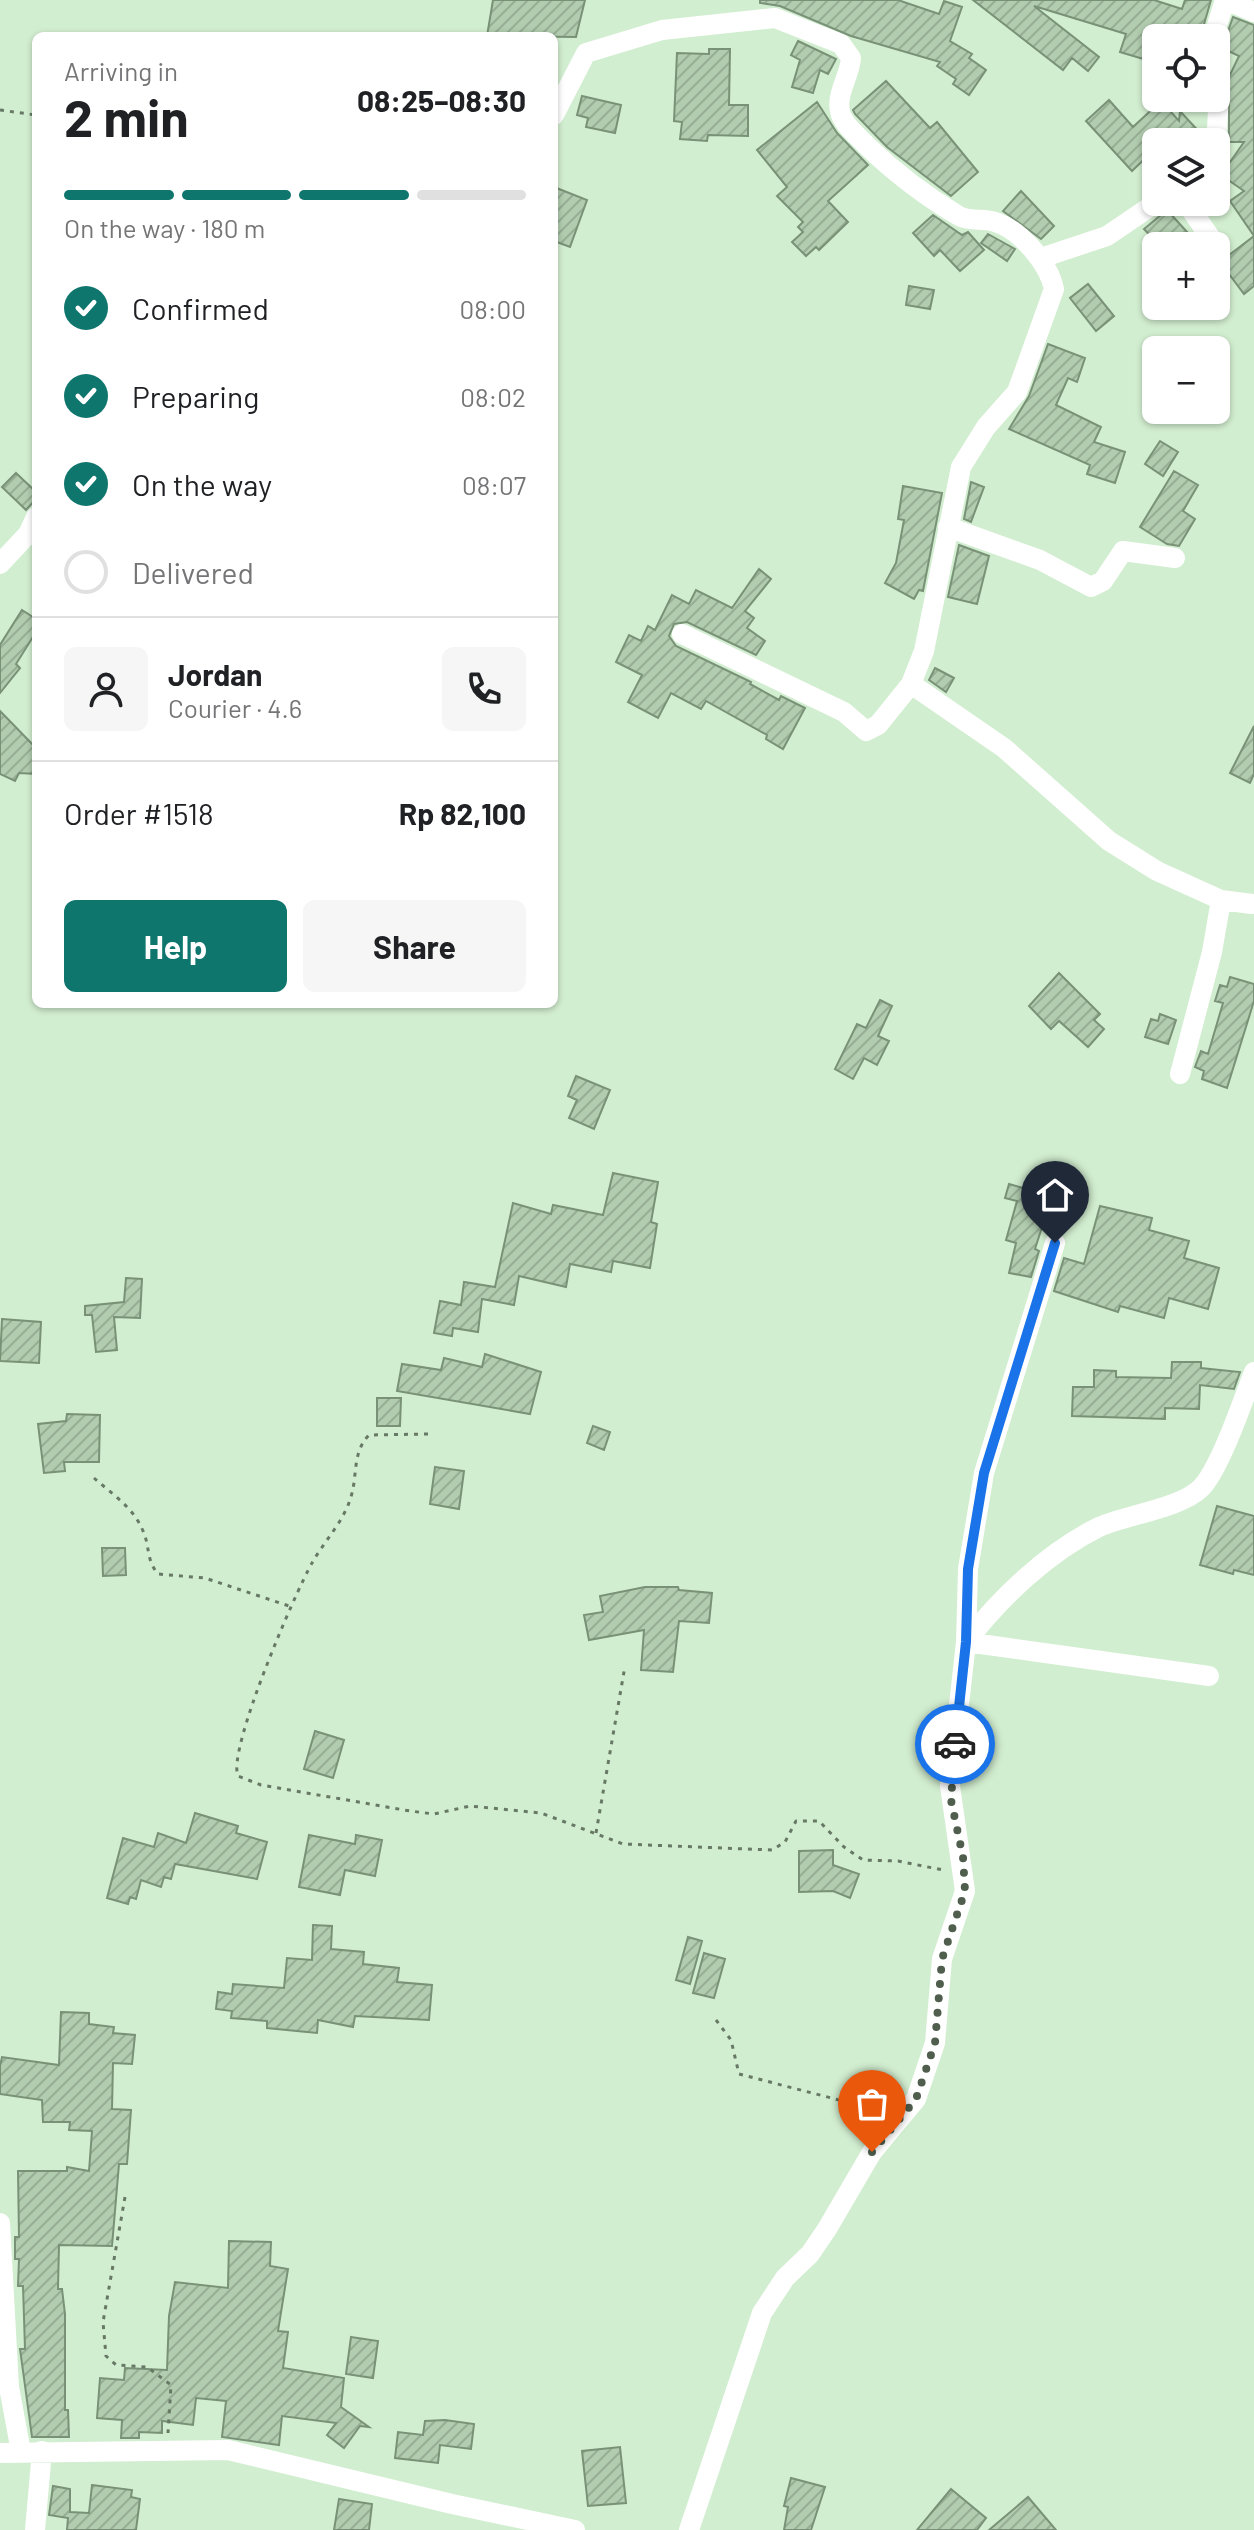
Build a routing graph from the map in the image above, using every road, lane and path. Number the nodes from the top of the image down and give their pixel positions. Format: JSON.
{"nodes":[{"id":1,"x":1226,"y":0,"type":"edge"},
{"id":2,"x":1254,"y":12,"type":"edge"},
{"id":3,"x":1218,"y":24,"type":"edge"},
{"id":4,"x":558,"y":107,"type":"edge"},
{"id":5,"x":0,"y":110,"type":"edge"},
{"id":6,"x":32,"y":114,"type":"edge"},
{"id":7,"x":1142,"y":212,"type":"edge"},
{"id":8,"x":1041,"y":258,"type":"junction"},
{"id":9,"x":32,"y":526,"type":"edge"},
{"id":10,"x":948,"y":527,"type":"junction"},
{"id":11,"x":1175,"y":558,"type":"dead end"},
{"id":12,"x":0,"y":564,"type":"edge"},
{"id":13,"x":682,"y":634,"type":"dead end"},
{"id":14,"x":911,"y":684,"type":"junction"},
{"id":15,"x":1221,"y":900,"type":"junction"},
{"id":16,"x":1252,"y":904,"type":"edge"},
{"id":17,"x":1180,"y":1074,"type":"dead end"},
{"id":18,"x":1055,"y":1243,"type":"dead end"},
{"id":19,"x":1254,"y":1372,"type":"edge"},
{"id":20,"x":428,"y":1434,"type":"dead end"},
{"id":21,"x":94,"y":1478,"type":"dead end"},
{"id":22,"x":289,"y":1606,"type":"junction"},
{"id":23,"x":966,"y":1642,"type":"junction"},
{"id":24,"x":625,"y":1666,"type":"dead end"},
{"id":25,"x":1209,"y":1676,"type":"dead end"},
{"id":26,"x":596,"y":1833,"type":"junction"},
{"id":27,"x":965,"y":1876,"type":"junction"},
{"id":28,"x":716,"y":2020,"type":"dead end"},
{"id":29,"x":916,"y":2099,"type":"junction"},
{"id":30,"x":125,"y":2197,"type":"dead end"},
{"id":31,"x":0,"y":2223,"type":"edge"},
{"id":32,"x":167,"y":2448,"type":"junction"},
{"id":33,"x":42,"y":2451,"type":"junction"},
{"id":34,"x":10,"y":2452,"type":"edge"},
{"id":35,"x":35,"y":2530,"type":"edge"},
{"id":36,"x":575,"y":2530,"type":"edge"},
{"id":37,"x":689,"y":2530,"type":"edge"}],
"edges":[{"from":1,"to":2,"type":"street"},
{"from":1,"to":3,"type":"street"},
{"from":4,"to":8,"type":"street"},
{"from":5,"to":6,"type":"path"},
{"from":7,"to":8,"type":"street"},
{"from":8,"to":10,"type":"street"},
{"from":9,"to":12,"type":"street"},
{"from":10,"to":11,"type":"street"},
{"from":10,"to":14,"type":"street"},
{"from":13,"to":14,"type":"street"},
{"from":14,"to":15,"type":"street"},
{"from":15,"to":16,"type":"street"},
{"from":15,"to":17,"type":"street"},
{"from":18,"to":23,"type":"street"},
{"from":19,"to":23,"type":"street"},
{"from":20,"to":22,"type":"path"},
{"from":21,"to":22,"type":"path"},
{"from":22,"to":26,"type":"path"},
{"from":23,"to":25,"type":"street"},
{"from":23,"to":27,"type":"street"},
{"from":24,"to":26,"type":"path"},
{"from":26,"to":27,"type":"path"},
{"from":27,"to":29,"type":"street"},
{"from":28,"to":29,"type":"path"},
{"from":29,"to":37,"type":"street"},
{"from":30,"to":32,"type":"path"},
{"from":31,"to":34,"type":"street"},
{"from":32,"to":33,"type":"street"},
{"from":32,"to":36,"type":"street"},
{"from":33,"to":34,"type":"street"},
{"from":33,"to":35,"type":"street"}]}
